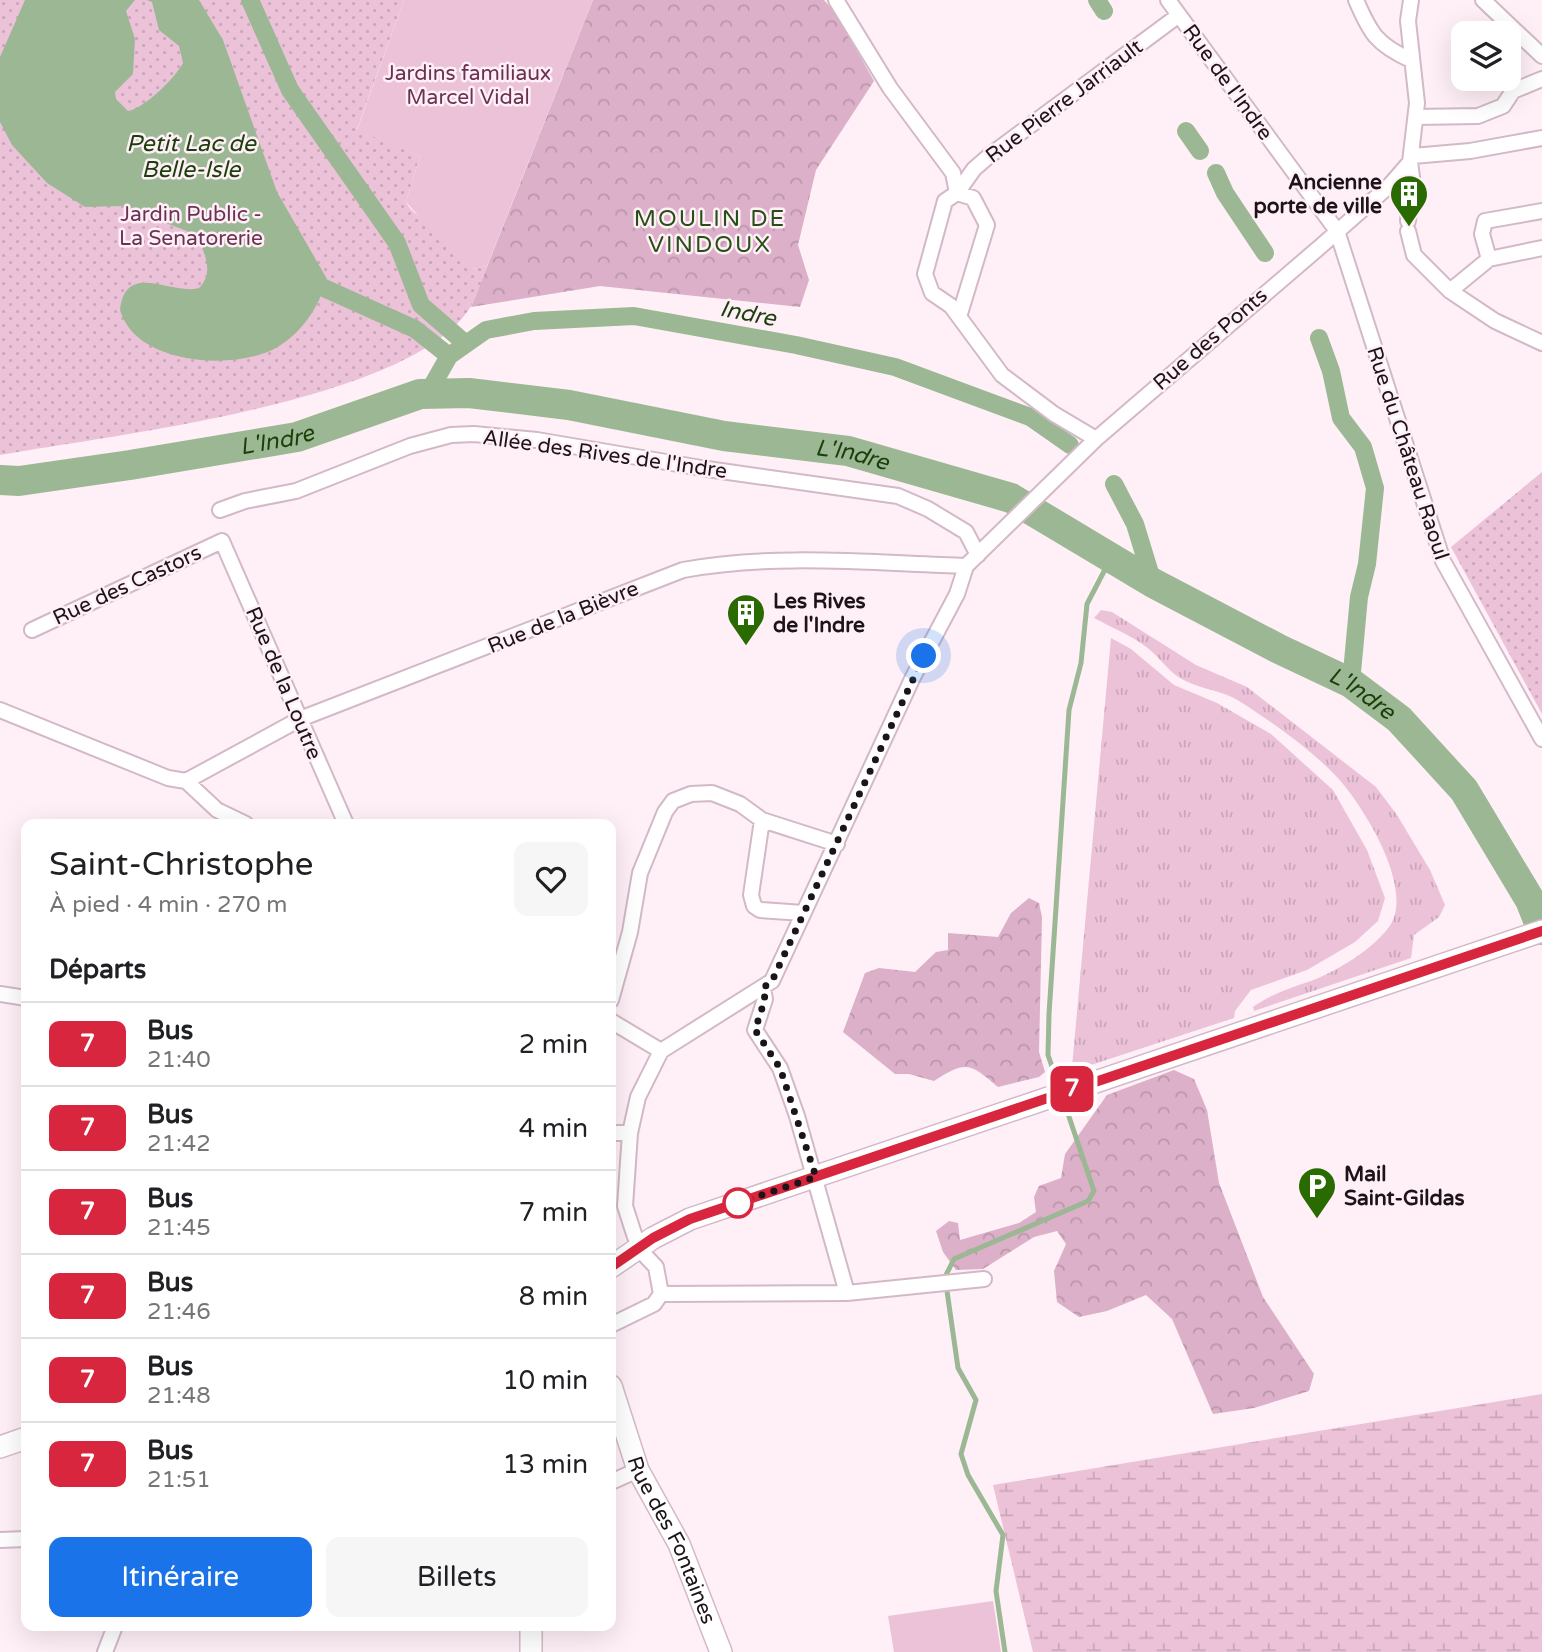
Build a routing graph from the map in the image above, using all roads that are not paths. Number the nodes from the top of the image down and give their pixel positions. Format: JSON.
{"nodes":[{"id":1,"x":836,"y":0,"type":"edge"},
{"id":2,"x":1168,"y":0,"type":"edge"},
{"id":3,"x":1356,"y":0,"type":"edge"},
{"id":4,"x":1411,"y":0,"type":"edge"},
{"id":5,"x":1483,"y":0,"type":"edge"},
{"id":6,"x":1179,"y":15,"type":"junction"},
{"id":7,"x":1542,"y":56,"type":"edge"},
{"id":8,"x":1411,"y":60,"type":"junction"},
{"id":9,"x":1542,"y":79,"type":"edge"},
{"id":10,"x":1416,"y":117,"type":"junction"},
{"id":11,"x":1542,"y":138,"type":"edge"},
{"id":12,"x":1411,"y":159,"type":"junction"},
{"id":13,"x":957,"y":193,"type":"junction"},
{"id":14,"x":1542,"y":211,"type":"edge"},
{"id":15,"x":1337,"y":231,"type":"junction"},
{"id":16,"x":1542,"y":248,"type":"edge"},
{"id":17,"x":1489,"y":259,"type":"junction"},
{"id":18,"x":1450,"y":290,"type":"junction"},
{"id":19,"x":959,"y":317,"type":"junction"},
{"id":20,"x":1542,"y":343,"type":"edge"},
{"id":21,"x":1096,"y":439,"type":"junction"},
{"id":22,"x":219,"y":510,"type":"dead end"},
{"id":23,"x":222,"y":541,"type":"joint"},
{"id":24,"x":980,"y":553,"type":"junction"},
{"id":25,"x":966,"y":566,"type":"junction"},
{"id":26,"x":32,"y":630,"type":"dead end"},
{"id":27,"x":0,"y":710,"type":"edge"},
{"id":28,"x":300,"y":719,"type":"junction"},
{"id":29,"x":1542,"y":739,"type":"edge"},
{"id":30,"x":186,"y":781,"type":"junction"},
{"id":31,"x":236,"y":819,"type":"edge"},
{"id":32,"x":344,"y":819,"type":"edge"},
{"id":33,"x":762,"y":820,"type":"junction"},
{"id":34,"x":837,"y":844,"type":"junction"},
{"id":35,"x":803,"y":913,"type":"junction"},
{"id":36,"x":1541,"y":932,"type":"edge"},
{"id":37,"x":616,"y":982,"type":"edge"},
{"id":38,"x":763,"y":988,"type":"junction"},
{"id":39,"x":0,"y":994,"type":"edge"},
{"id":40,"x":21,"y":997,"type":"edge"},
{"id":41,"x":616,"y":1024,"type":"edge"},
{"id":42,"x":661,"y":1051,"type":"junction"},
{"id":43,"x":630,"y":1132,"type":"junction"},
{"id":44,"x":616,"y":1133,"type":"edge"},
{"id":45,"x":816,"y":1177,"type":"junction"},
{"id":46,"x":618,"y":1207,"type":"edge"},
{"id":47,"x":637,"y":1243,"type":"junction"},
{"id":48,"x":616,"y":1250,"type":"edge"},
{"id":49,"x":616,"y":1262,"type":"edge"},
{"id":50,"x":984,"y":1279,"type":"dead end"},
{"id":51,"x":847,"y":1293,"type":"junction"},
{"id":52,"x":661,"y":1294,"type":"junction"},
{"id":53,"x":616,"y":1323,"type":"edge"},
{"id":54,"x":616,"y":1400,"type":"edge"},
{"id":55,"x":21,"y":1440,"type":"edge"},
{"id":56,"x":0,"y":1447,"type":"edge"},
{"id":57,"x":638,"y":1470,"type":"junction"},
{"id":58,"x":616,"y":1480,"type":"edge"},
{"id":59,"x":21,"y":1539,"type":"edge"},
{"id":60,"x":0,"y":1540,"type":"edge"},
{"id":61,"x":113,"y":1631,"type":"edge"},
{"id":62,"x":531,"y":1631,"type":"edge"},
{"id":63,"x":105,"y":1652,"type":"edge"},
{"id":64,"x":531,"y":1652,"type":"edge"},
{"id":65,"x":721,"y":1652,"type":"edge"}],
"edges":[{"from":1,"to":13,"type":"street"},
{"from":2,"to":6,"type":"street","name":"Rue de l'Indre"},
{"from":3,"to":8,"type":"street"},
{"from":4,"to":8,"type":"street"},
{"from":5,"to":7,"type":"street"},
{"from":6,"to":13,"type":"street","name":"Rue Pierre Jarriault"},
{"from":6,"to":15,"type":"street","name":"Rue de l'Indre"},
{"from":8,"to":10,"type":"street"},
{"from":9,"to":10,"type":"street"},
{"from":10,"to":12,"type":"street"},
{"from":11,"to":12,"type":"street"},
{"from":12,"to":15,"type":"street","name":"Rue des Ponts"},
{"from":12,"to":18,"type":"street"},
{"from":13,"to":19,"type":"street"},
{"from":13,"to":19,"type":"street","name":"Rue Pierre Jarriault"},
{"from":14,"to":17,"type":"street"},
{"from":15,"to":21,"type":"street","name":"Rue des Ponts"},
{"from":15,"to":29,"type":"street","name":"Rue du Château Raoul"},
{"from":16,"to":17,"type":"street"},
{"from":17,"to":18,"type":"street"},
{"from":18,"to":20,"type":"street"},
{"from":19,"to":21,"type":"street","name":"Rue Pierre Jarriault"},
{"from":21,"to":24,"type":"street","name":"Rue des Ponts"},
{"from":22,"to":24,"type":"street","name":"Allée des Rives de l'Indre"},
{"from":23,"to":26,"type":"street","name":"Rue des Castors"},
{"from":23,"to":28,"type":"street","name":"Rue de la Loutre"},
{"from":24,"to":25,"type":"street","name":"Rue des Ponts"},
{"from":25,"to":28,"type":"street","name":"Rue de la Bièvre"},
{"from":25,"to":34,"type":"street"},
{"from":27,"to":30,"type":"street"},
{"from":28,"to":30,"type":"street","name":"Rue de la Bièvre"},
{"from":28,"to":32,"type":"street","name":"Rue de la Loutre"},
{"from":30,"to":31,"type":"street"},
{"from":33,"to":34,"type":"street"},
{"from":33,"to":35,"type":"street"},
{"from":33,"to":37,"type":"street"},
{"from":34,"to":35,"type":"street"},
{"from":35,"to":38,"type":"street"},
{"from":36,"to":45,"type":"main road"},
{"from":38,"to":42,"type":"street"},
{"from":38,"to":45,"type":"street"},
{"from":39,"to":40,"type":"street"},
{"from":41,"to":42,"type":"street"},
{"from":42,"to":43,"type":"street"},
{"from":43,"to":44,"type":"street"},
{"from":43,"to":46,"type":"street"},
{"from":45,"to":47,"type":"main road"},
{"from":45,"to":51,"type":"street"},
{"from":46,"to":47,"type":"street"},
{"from":47,"to":48,"type":"main road"},
{"from":47,"to":49,"type":"main road"},
{"from":47,"to":52,"type":"street"},
{"from":50,"to":51,"type":"street"},
{"from":51,"to":52,"type":"street"},
{"from":52,"to":53,"type":"street"},
{"from":54,"to":57,"type":"main road","name":"Rue des Fontaines"},
{"from":55,"to":56,"type":"main road"},
{"from":57,"to":58,"type":"street"},
{"from":57,"to":65,"type":"main road","name":"Rue des Fontaines"},
{"from":59,"to":60,"type":"street"},
{"from":61,"to":63,"type":"street"},
{"from":62,"to":64,"type":"main road"}]}
